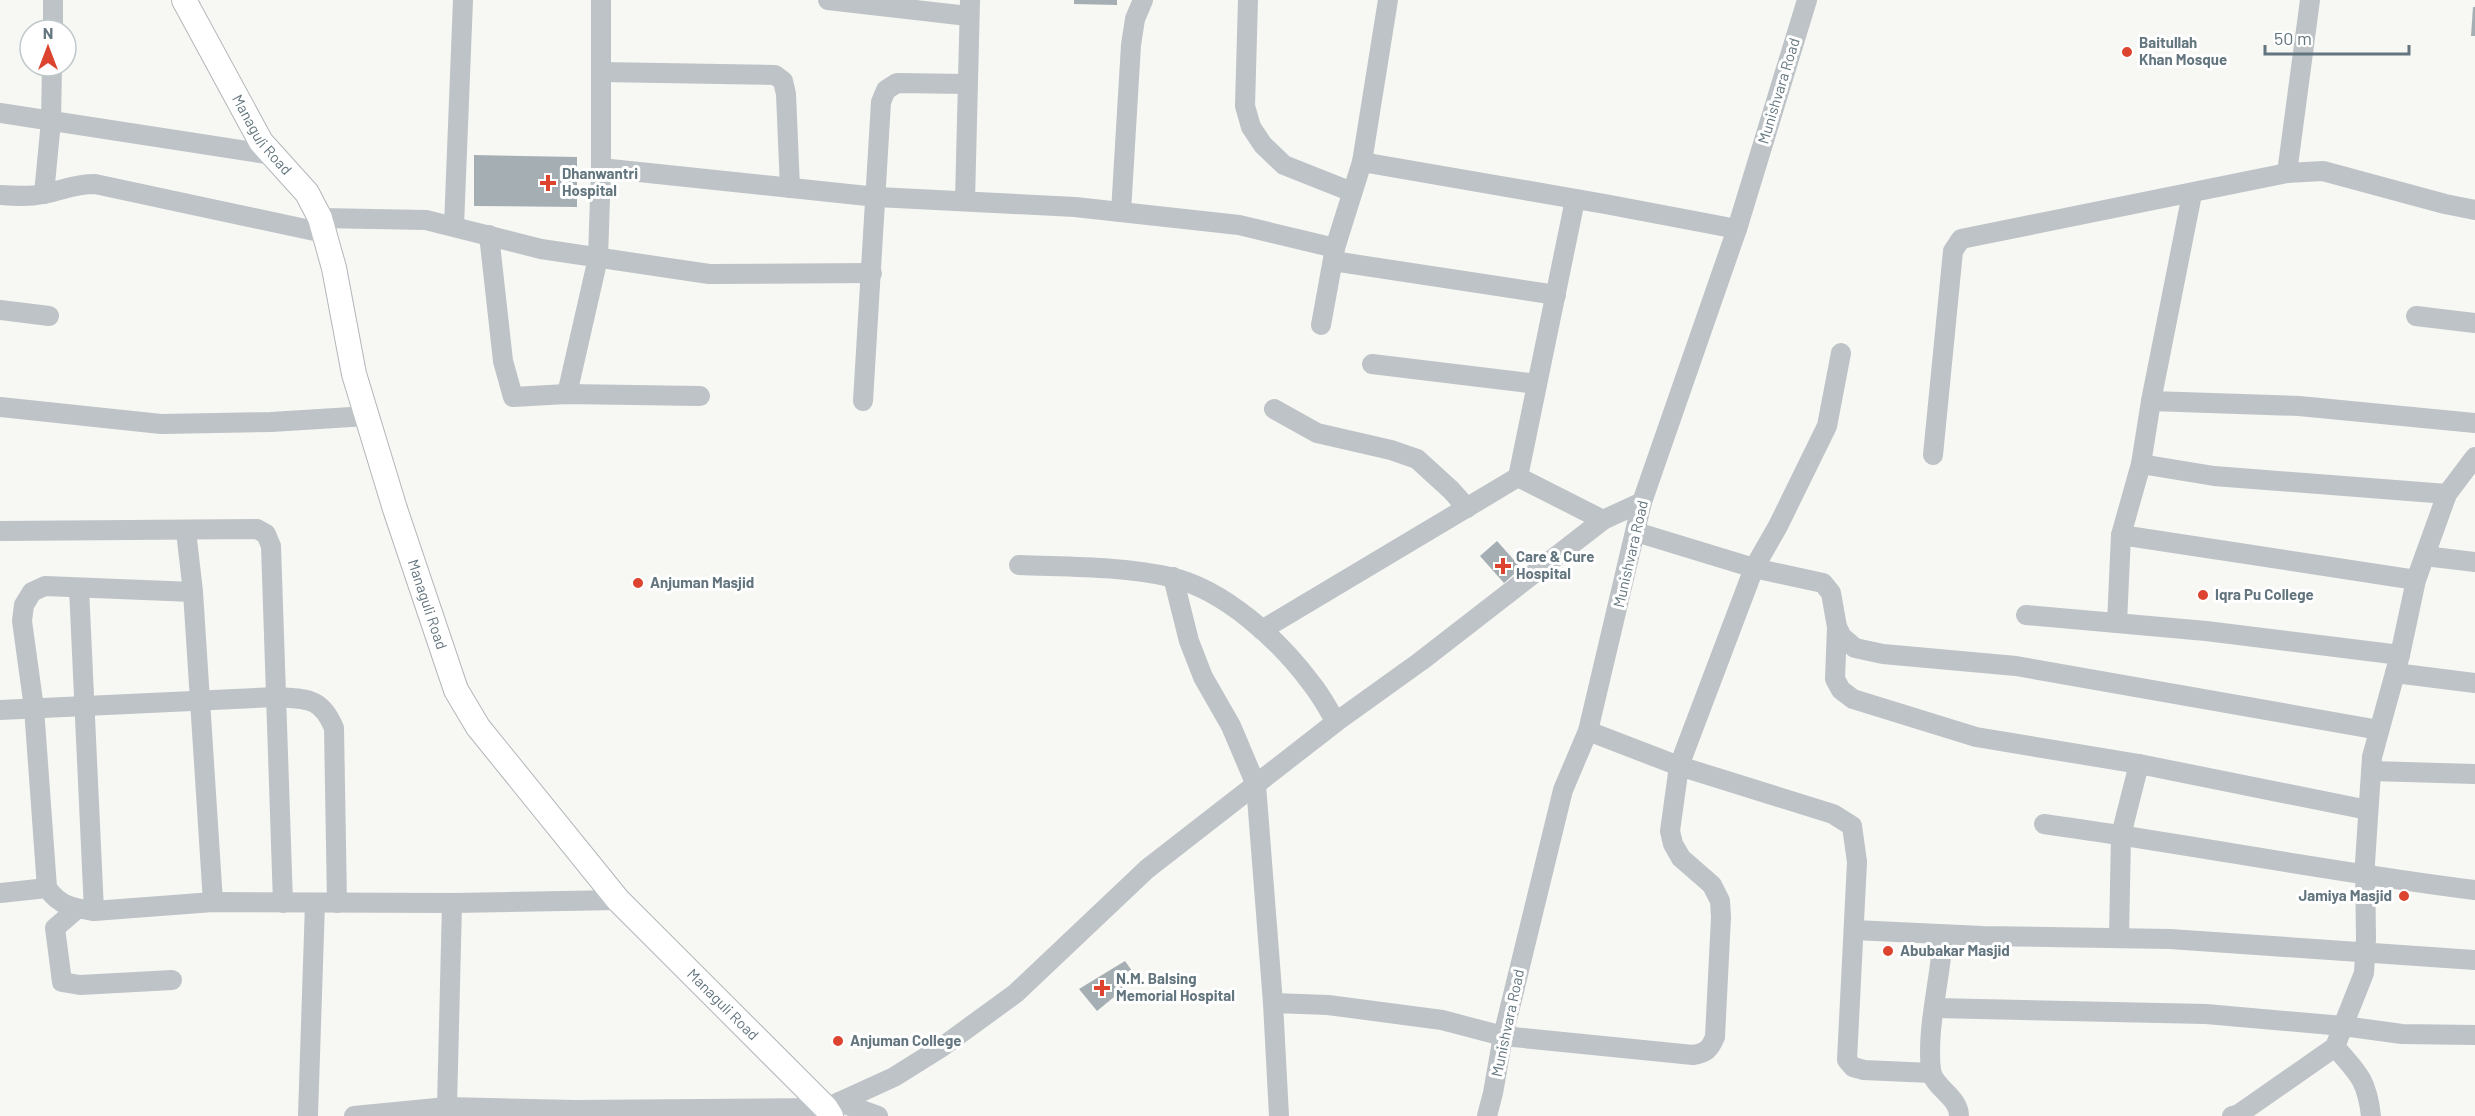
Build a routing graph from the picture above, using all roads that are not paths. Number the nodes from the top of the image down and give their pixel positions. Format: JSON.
{"nodes":[{"id":1,"x":53,"y":0,"type":"edge"},
{"id":2,"x":184,"y":0,"type":"edge"},
{"id":3,"x":463,"y":0,"type":"edge"},
{"id":4,"x":601,"y":0,"type":"edge"},
{"id":5,"x":828,"y":0,"type":"edge"},
{"id":6,"x":1143,"y":0,"type":"edge"},
{"id":7,"x":1248,"y":0,"type":"edge"},
{"id":8,"x":1388,"y":0,"type":"edge"},
{"id":9,"x":1808,"y":0,"type":"edge"},
{"id":10,"x":2310,"y":0,"type":"edge"},
{"id":11,"x":969,"y":8,"type":"edge"},
{"id":12,"x":53,"y":18,"type":"edge"},
{"id":13,"x":601,"y":72,"type":"junction"},
{"id":14,"x":52,"y":78,"type":"edge"},
{"id":15,"x":967,"y":84,"type":"junction"},
{"id":16,"x":0,"y":113,"type":"edge"},
{"id":17,"x":51,"y":121,"type":"junction"},
{"id":18,"x":273,"y":155,"type":"junction"},
{"id":19,"x":1362,"y":162,"type":"junction"},
{"id":20,"x":601,"y":168,"type":"junction"},
{"id":21,"x":2287,"y":173,"type":"junction"},
{"id":22,"x":790,"y":188,"type":"junction"},
{"id":23,"x":1352,"y":192,"type":"junction"},
{"id":24,"x":44,"y":194,"type":"junction"},
{"id":25,"x":2192,"y":194,"type":"junction"},
{"id":26,"x":0,"y":195,"type":"edge"},
{"id":27,"x":877,"y":197,"type":"junction"},
{"id":28,"x":1575,"y":200,"type":"junction"},
{"id":29,"x":965,"y":201,"type":"junction"},
{"id":30,"x":2475,"y":210,"type":"edge"},
{"id":31,"x":1121,"y":212,"type":"junction"},
{"id":32,"x":322,"y":225,"type":"junction"},
{"id":33,"x":454,"y":226,"type":"junction"},
{"id":34,"x":1737,"y":229,"type":"junction"},
{"id":35,"x":489,"y":235,"type":"junction"},
{"id":36,"x":1334,"y":255,"type":"junction"},
{"id":37,"x":598,"y":258,"type":"junction"},
{"id":38,"x":872,"y":273,"type":"junction"},
{"id":39,"x":1556,"y":295,"type":"junction"},
{"id":40,"x":0,"y":310,"type":"edge"},
{"id":41,"x":49,"y":316,"type":"dead end"},
{"id":42,"x":2416,"y":316,"type":"dead end"},
{"id":43,"x":2475,"y":323,"type":"edge"},
{"id":44,"x":1321,"y":325,"type":"dead end"},
{"id":45,"x":1841,"y":353,"type":"dead end"},
{"id":46,"x":1372,"y":364,"type":"dead end"},
{"id":47,"x":1538,"y":384,"type":"junction"},
{"id":48,"x":567,"y":394,"type":"junction"},
{"id":49,"x":700,"y":396,"type":"dead end"},
{"id":50,"x":863,"y":401,"type":"dead end"},
{"id":51,"x":2151,"y":401,"type":"junction"},
{"id":52,"x":0,"y":407,"type":"edge"},
{"id":53,"x":1274,"y":409,"type":"dead end"},
{"id":54,"x":367,"y":416,"type":"junction"},
{"id":55,"x":2475,"y":423,"type":"edge"},
{"id":56,"x":1933,"y":455,"type":"dead end"},
{"id":57,"x":2475,"y":457,"type":"edge"},
{"id":58,"x":2141,"y":464,"type":"junction"},
{"id":59,"x":1518,"y":477,"type":"junction"},
{"id":60,"x":2447,"y":494,"type":"junction"},
{"id":61,"x":1642,"y":502,"type":"junction"},
{"id":62,"x":1467,"y":508,"type":"junction"},
{"id":63,"x":1603,"y":520,"type":"junction"},
{"id":64,"x":0,"y":531,"type":"edge"},
{"id":65,"x":186,"y":531,"type":"junction"},
{"id":66,"x":1636,"y":532,"type":"junction"},
{"id":67,"x":2121,"y":536,"type":"junction"},
{"id":68,"x":2425,"y":556,"type":"junction"},
{"id":69,"x":2475,"y":562,"type":"edge"},
{"id":70,"x":1019,"y":565,"type":"dead end"},
{"id":71,"x":1754,"y":568,"type":"junction"},
{"id":72,"x":1173,"y":577,"type":"junction"},
{"id":73,"x":2416,"y":580,"type":"junction"},
{"id":74,"x":79,"y":588,"type":"junction"},
{"id":75,"x":194,"y":592,"type":"junction"},
{"id":76,"x":2026,"y":615,"type":"dead end"},
{"id":77,"x":2117,"y":623,"type":"junction"},
{"id":78,"x":1837,"y":627,"type":"junction"},
{"id":79,"x":1262,"y":630,"type":"junction"},
{"id":80,"x":2398,"y":664,"type":"junction"},
{"id":81,"x":2475,"y":682,"type":"edge"},
{"id":82,"x":276,"y":697,"type":"junction"},
{"id":83,"x":200,"y":702,"type":"junction"},
{"id":84,"x":82,"y":706,"type":"junction"},
{"id":85,"x":34,"y":708,"type":"junction"},
{"id":86,"x":0,"y":710,"type":"edge"},
{"id":87,"x":1336,"y":722,"type":"junction"},
{"id":88,"x":2379,"y":730,"type":"junction"},
{"id":89,"x":1588,"y":731,"type":"junction"},
{"id":90,"x":2139,"y":764,"type":"junction"},
{"id":91,"x":1679,"y":766,"type":"junction"},
{"id":92,"x":2371,"y":771,"type":"junction"},
{"id":93,"x":2475,"y":774,"type":"edge"},
{"id":94,"x":1256,"y":784,"type":"junction"},
{"id":95,"x":2368,"y":810,"type":"junction"},
{"id":96,"x":2044,"y":824,"type":"dead end"},
{"id":97,"x":2121,"y":835,"type":"junction"},
{"id":98,"x":2365,"y":876,"type":"junction"},
{"id":99,"x":47,"y":888,"type":"junction"},
{"id":100,"x":2475,"y":890,"type":"edge"},
{"id":101,"x":0,"y":892,"type":"edge"},
{"id":102,"x":618,"y":900,"type":"junction"},
{"id":103,"x":213,"y":902,"type":"junction"},
{"id":104,"x":283,"y":903,"type":"junction"},
{"id":105,"x":315,"y":903,"type":"junction"},
{"id":106,"x":337,"y":903,"type":"junction"},
{"id":107,"x":452,"y":903,"type":"junction"},
{"id":108,"x":86,"y":910,"type":"junction"},
{"id":109,"x":1854,"y":930,"type":"junction"},
{"id":110,"x":1943,"y":935,"type":"junction"},
{"id":111,"x":2119,"y":938,"type":"junction"},
{"id":112,"x":2365,"y":953,"type":"junction"},
{"id":113,"x":2475,"y":960,"type":"edge"},
{"id":114,"x":172,"y":980,"type":"dead end"},
{"id":115,"x":1274,"y":1003,"type":"junction"},
{"id":116,"x":1935,"y":1008,"type":"junction"},
{"id":117,"x":2343,"y":1026,"type":"junction"},
{"id":118,"x":2475,"y":1035,"type":"edge"},
{"id":119,"x":1503,"y":1036,"type":"junction"},
{"id":120,"x":2335,"y":1047,"type":"junction"},
{"id":121,"x":1931,"y":1073,"type":"junction"},
{"id":122,"x":447,"y":1107,"type":"junction"},
{"id":123,"x":832,"y":1108,"type":"edge"},
{"id":124,"x":392,"y":1115,"type":"edge"},
{"id":125,"x":308,"y":1116,"type":"edge"},
{"id":126,"x":354,"y":1116,"type":"edge"},
{"id":127,"x":878,"y":1116,"type":"edge"},
{"id":128,"x":1279,"y":1116,"type":"edge"},
{"id":129,"x":1486,"y":1116,"type":"edge"},
{"id":130,"x":1959,"y":1116,"type":"edge"},
{"id":131,"x":2232,"y":1116,"type":"edge"},
{"id":132,"x":2371,"y":1116,"type":"edge"}],
"edges":[{"from":1,"to":12,"type":"street"},
{"from":2,"to":18,"type":"main road","name":"Managuli Road"},
{"from":3,"to":33,"type":"street"},
{"from":4,"to":13,"type":"street"},
{"from":5,"to":11,"type":"street"},
{"from":6,"to":31,"type":"street"},
{"from":7,"to":23,"type":"street"},
{"from":8,"to":19,"type":"street"},
{"from":9,"to":34,"type":"street","name":"Munishvara Road"},
{"from":10,"to":21,"type":"street"},
{"from":11,"to":15,"type":"street"},
{"from":13,"to":20,"type":"street"},
{"from":13,"to":22,"type":"street"},
{"from":14,"to":17,"type":"street"},
{"from":15,"to":27,"type":"street"},
{"from":15,"to":29,"type":"street"},
{"from":16,"to":17,"type":"street"},
{"from":17,"to":18,"type":"street"},
{"from":17,"to":24,"type":"street"},
{"from":18,"to":32,"type":"main road","name":"Managuli Road"},
{"from":19,"to":23,"type":"street"},
{"from":19,"to":28,"type":"street"},
{"from":20,"to":22,"type":"street"},
{"from":20,"to":37,"type":"street"},
{"from":21,"to":25,"type":"street"},
{"from":21,"to":30,"type":"street"},
{"from":22,"to":27,"type":"street"},
{"from":23,"to":36,"type":"street"},
{"from":24,"to":26,"type":"street"},
{"from":24,"to":32,"type":"street"},
{"from":25,"to":51,"type":"street"},
{"from":25,"to":56,"type":"street"},
{"from":27,"to":29,"type":"street"},
{"from":27,"to":38,"type":"street"},
{"from":28,"to":34,"type":"street"},
{"from":28,"to":39,"type":"street"},
{"from":29,"to":31,"type":"street"},
{"from":31,"to":36,"type":"street"},
{"from":32,"to":33,"type":"street"},
{"from":32,"to":54,"type":"main road","name":"Managuli Road"},
{"from":33,"to":35,"type":"street"},
{"from":34,"to":61,"type":"street","name":"Munishvara Road"},
{"from":35,"to":37,"type":"street"},
{"from":35,"to":48,"type":"street"},
{"from":36,"to":39,"type":"street"},
{"from":36,"to":44,"type":"street"},
{"from":37,"to":38,"type":"street"},
{"from":37,"to":48,"type":"street"},
{"from":38,"to":50,"type":"street"},
{"from":39,"to":47,"type":"street"},
{"from":40,"to":41,"type":"street"},
{"from":42,"to":43,"type":"street"},
{"from":45,"to":71,"type":"street"},
{"from":46,"to":47,"type":"street"},
{"from":47,"to":59,"type":"street"},
{"from":48,"to":49,"type":"street"},
{"from":51,"to":55,"type":"street"},
{"from":51,"to":58,"type":"street"},
{"from":52,"to":54,"type":"street"},
{"from":53,"to":62,"type":"street"},
{"from":54,"to":102,"type":"main road","name":"Managuli Road"},
{"from":57,"to":60,"type":"street"},
{"from":58,"to":60,"type":"street"},
{"from":58,"to":67,"type":"street"},
{"from":59,"to":62,"type":"street"},
{"from":59,"to":63,"type":"street"},
{"from":60,"to":68,"type":"street"},
{"from":61,"to":63,"type":"street"},
{"from":61,"to":66,"type":"street","name":"Munishvara Road"},
{"from":62,"to":79,"type":"street"},
{"from":63,"to":87,"type":"street"},
{"from":64,"to":65,"type":"street"},
{"from":65,"to":75,"type":"street"},
{"from":65,"to":82,"type":"street"},
{"from":66,"to":71,"type":"street"},
{"from":66,"to":89,"type":"street","name":"Munishvara Road"},
{"from":67,"to":73,"type":"street"},
{"from":67,"to":77,"type":"street"},
{"from":68,"to":69,"type":"street"},
{"from":68,"to":73,"type":"street"},
{"from":70,"to":72,"type":"street"},
{"from":71,"to":78,"type":"street"},
{"from":71,"to":91,"type":"street"},
{"from":72,"to":79,"type":"street"},
{"from":72,"to":94,"type":"street"},
{"from":73,"to":80,"type":"street"},
{"from":74,"to":75,"type":"street"},
{"from":74,"to":84,"type":"street"},
{"from":74,"to":85,"type":"street"},
{"from":75,"to":83,"type":"street"},
{"from":76,"to":77,"type":"street"},
{"from":77,"to":80,"type":"street"},
{"from":78,"to":88,"type":"street"},
{"from":78,"to":90,"type":"street"},
{"from":79,"to":87,"type":"street"},
{"from":80,"to":81,"type":"street"},
{"from":80,"to":88,"type":"street"},
{"from":82,"to":83,"type":"street"},
{"from":82,"to":104,"type":"street"},
{"from":82,"to":106,"type":"street"},
{"from":83,"to":84,"type":"street"},
{"from":83,"to":103,"type":"street"},
{"from":84,"to":85,"type":"street"},
{"from":84,"to":108,"type":"street"},
{"from":85,"to":86,"type":"street"},
{"from":85,"to":99,"type":"street"},
{"from":87,"to":94,"type":"street"},
{"from":88,"to":92,"type":"street"},
{"from":89,"to":91,"type":"street"},
{"from":89,"to":119,"type":"street","name":"Munishvara Road"},
{"from":90,"to":95,"type":"street"},
{"from":90,"to":97,"type":"street"},
{"from":91,"to":109,"type":"street"},
{"from":91,"to":119,"type":"street"},
{"from":92,"to":93,"type":"street"},
{"from":92,"to":95,"type":"street"},
{"from":94,"to":115,"type":"street"},
{"from":94,"to":123,"type":"street"},
{"from":95,"to":98,"type":"street"},
{"from":96,"to":97,"type":"street"},
{"from":97,"to":98,"type":"street"},
{"from":97,"to":111,"type":"street"},
{"from":98,"to":100,"type":"street"},
{"from":98,"to":112,"type":"street"},
{"from":99,"to":101,"type":"street"},
{"from":99,"to":108,"type":"street"},
{"from":102,"to":107,"type":"street"},
{"from":102,"to":123,"type":"main road","name":"Managuli Road"},
{"from":103,"to":104,"type":"street"},
{"from":103,"to":108,"type":"street"},
{"from":104,"to":105,"type":"street"},
{"from":105,"to":106,"type":"street"},
{"from":105,"to":125,"type":"street"},
{"from":106,"to":107,"type":"street"},
{"from":107,"to":122,"type":"street"},
{"from":108,"to":114,"type":"street"},
{"from":109,"to":110,"type":"street"},
{"from":109,"to":121,"type":"street"},
{"from":110,"to":111,"type":"street"},
{"from":110,"to":116,"type":"street"},
{"from":111,"to":112,"type":"street"},
{"from":112,"to":113,"type":"street"},
{"from":112,"to":117,"type":"street"},
{"from":115,"to":119,"type":"street"},
{"from":115,"to":128,"type":"street"},
{"from":116,"to":117,"type":"street"},
{"from":116,"to":121,"type":"street"},
{"from":117,"to":118,"type":"street"},
{"from":117,"to":120,"type":"street"},
{"from":119,"to":129,"type":"street","name":"Munishvara Road"},
{"from":120,"to":131,"type":"street"},
{"from":120,"to":132,"type":"street"},
{"from":121,"to":130,"type":"street"},
{"from":122,"to":123,"type":"street"},
{"from":122,"to":124,"type":"street"},
{"from":123,"to":127,"type":"street"},
{"from":124,"to":126,"type":"street"}]}
